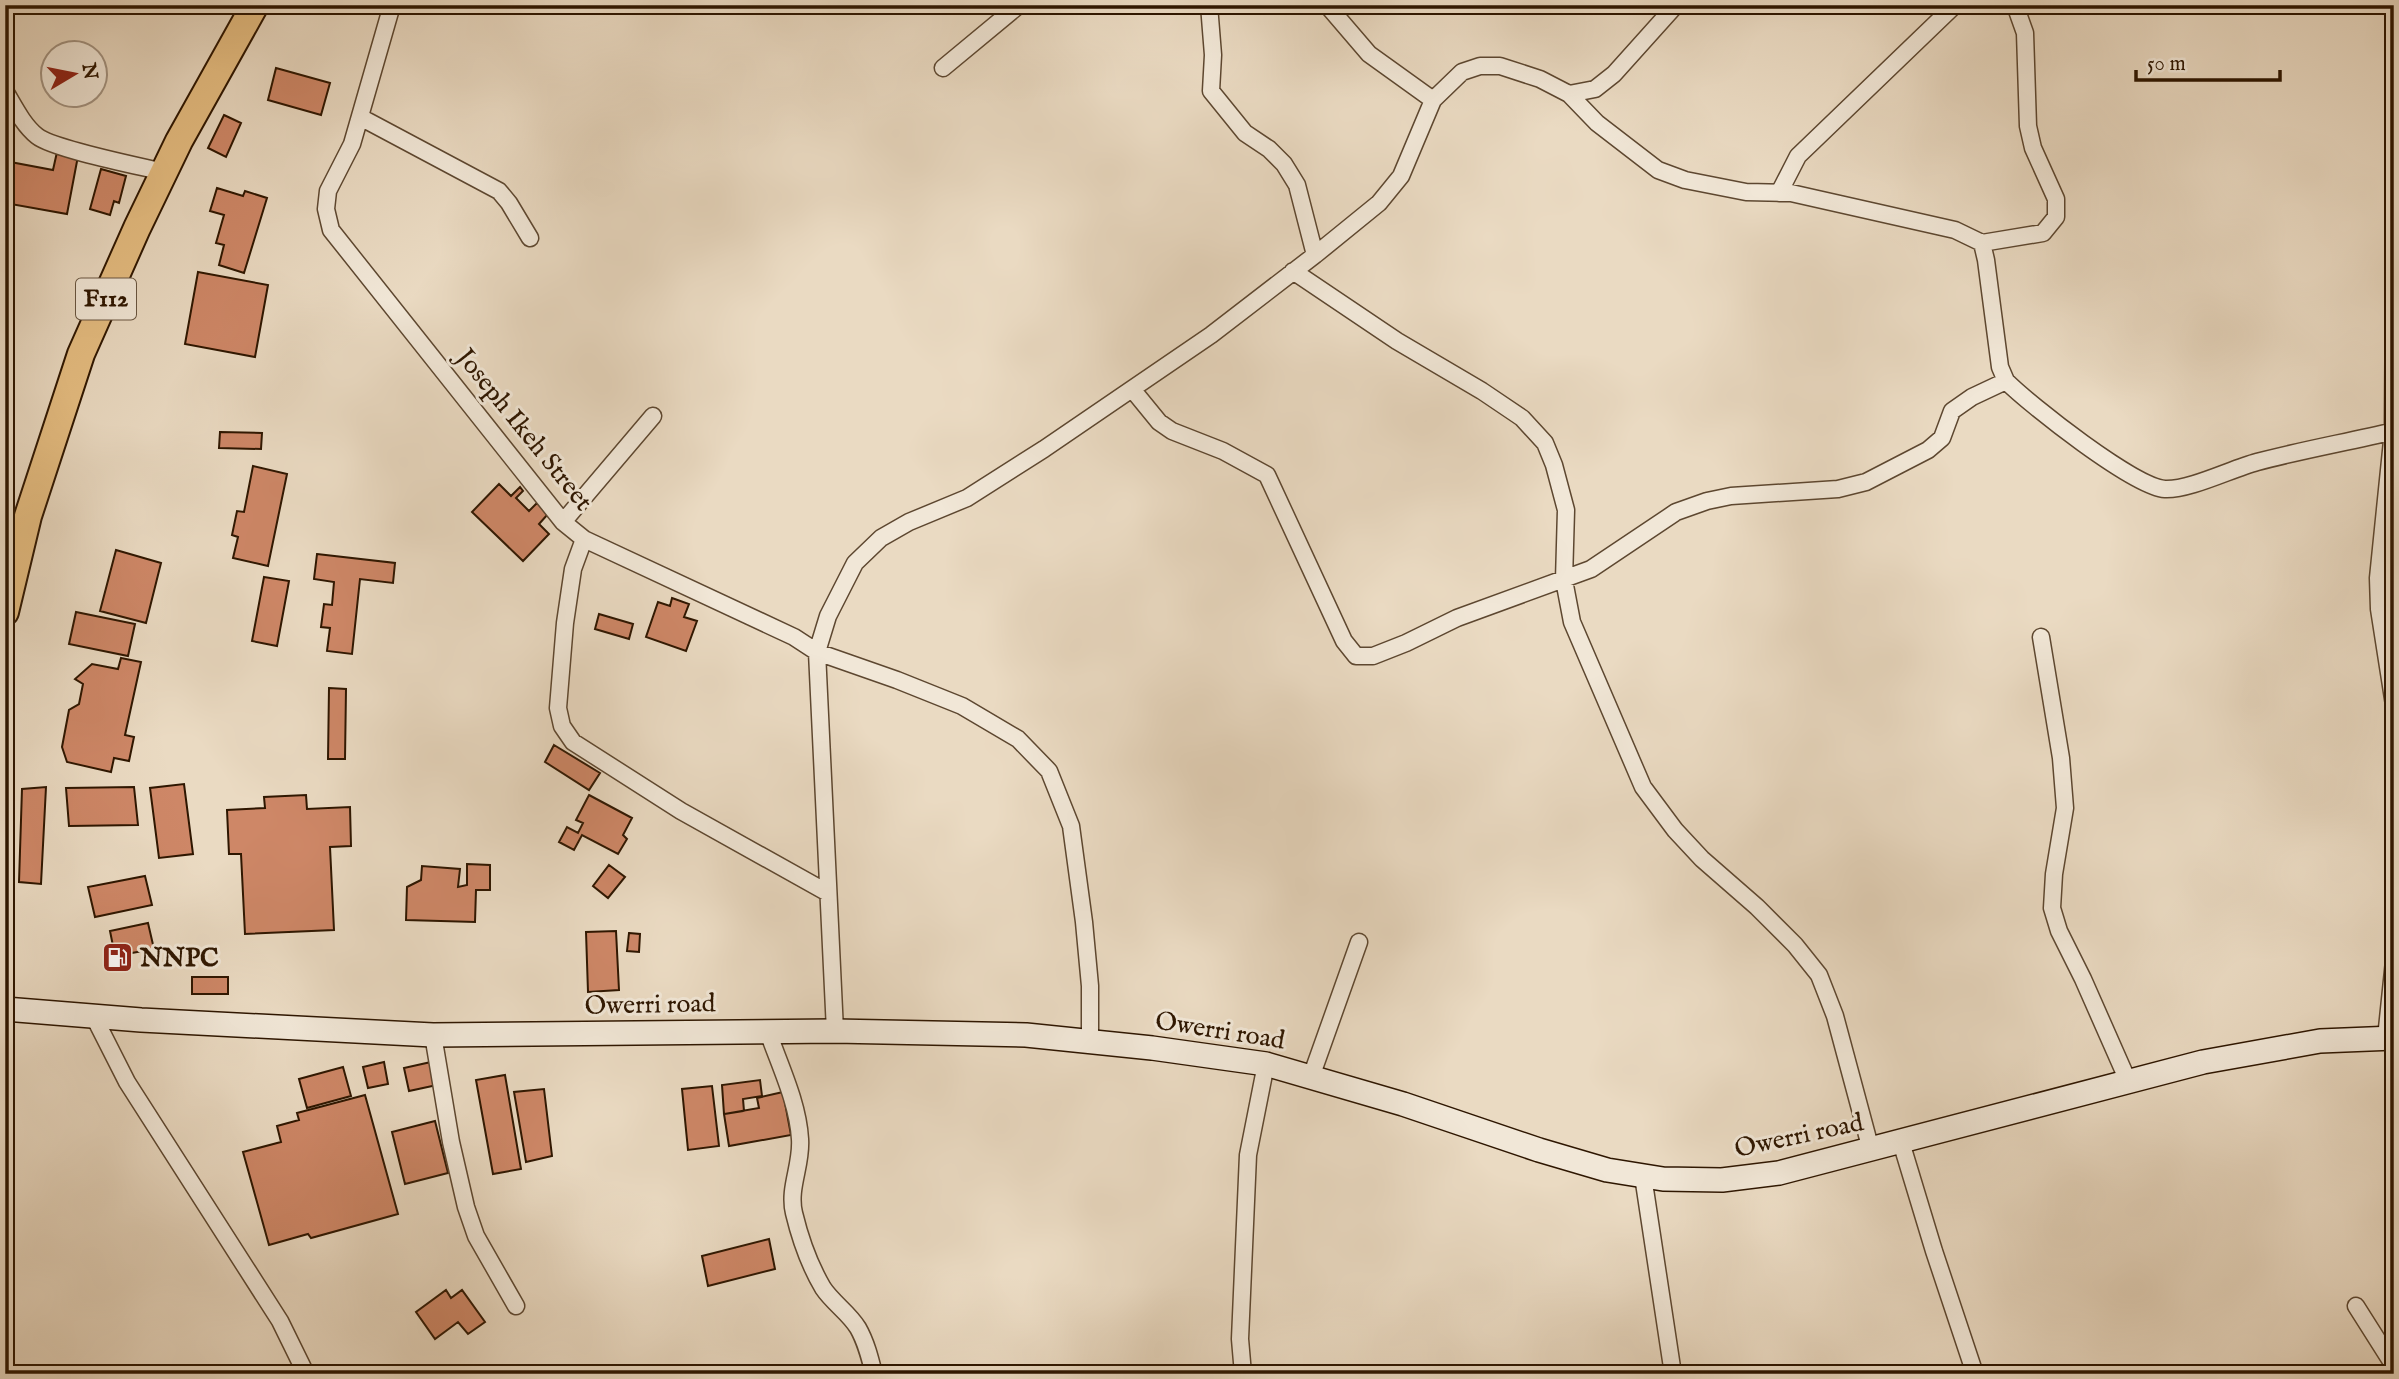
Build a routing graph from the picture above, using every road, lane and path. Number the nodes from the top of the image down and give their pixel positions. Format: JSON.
{"nodes":[{"id":1,"x":255,"y":5,"type":"edge"},
{"id":2,"x":392,"y":5,"type":"edge"},
{"id":3,"x":1019,"y":5,"type":"edge"},
{"id":4,"x":1209,"y":5,"type":"edge"},
{"id":5,"x":1327,"y":5,"type":"edge"},
{"id":6,"x":1676,"y":5,"type":"edge"},
{"id":7,"x":1955,"y":5,"type":"edge"},
{"id":8,"x":2015,"y":5,"type":"edge"},
{"id":9,"x":943,"y":68,"type":"dead end"},
{"id":10,"x":5,"y":91,"type":"edge"},
{"id":11,"x":1569,"y":94,"type":"junction"},
{"id":12,"x":1433,"y":100,"type":"junction"},
{"id":13,"x":360,"y":117,"type":"junction"},
{"id":14,"x":164,"y":172,"type":"junction"},
{"id":15,"x":1779,"y":193,"type":"junction"},
{"id":16,"x":530,"y":238,"type":"dead end"},
{"id":17,"x":1982,"y":243,"type":"junction"},
{"id":18,"x":1315,"y":255,"type":"junction"},
{"id":19,"x":1293,"y":271,"type":"junction"},
{"id":20,"x":2394,"y":292,"type":"edge"},
{"id":21,"x":2006,"y":381,"type":"junction"},
{"id":22,"x":1132,"y":389,"type":"junction"},
{"id":23,"x":653,"y":416,"type":"dead end"},
{"id":24,"x":2393,"y":431,"type":"edge"},
{"id":25,"x":563,"y":522,"type":"junction"},
{"id":26,"x":584,"y":539,"type":"junction"},
{"id":27,"x":1564,"y":580,"type":"junction"},
{"id":28,"x":5,"y":612,"type":"edge"},
{"id":29,"x":2041,"y":637,"type":"dead end"},
{"id":30,"x":817,"y":652,"type":"junction"},
{"id":31,"x":2394,"y":705,"type":"edge"},
{"id":32,"x":828,"y":893,"type":"junction"},
{"id":33,"x":1359,"y":942,"type":"dead end"},
{"id":34,"x":2394,"y":961,"type":"edge"},
{"id":35,"x":5,"y":1009,"type":"edge"},
{"id":36,"x":94,"y":1017,"type":"junction"},
{"id":37,"x":835,"y":1031,"type":"junction"},
{"id":38,"x":768,"y":1032,"type":"junction"},
{"id":39,"x":433,"y":1035,"type":"junction"},
{"id":40,"x":2390,"y":1038,"type":"edge"},
{"id":41,"x":1090,"y":1041,"type":"junction"},
{"id":42,"x":1266,"y":1064,"type":"junction"},
{"id":43,"x":1311,"y":1077,"type":"junction"},
{"id":44,"x":2128,"y":1081,"type":"junction"},
{"id":45,"x":1901,"y":1142,"type":"junction"},
{"id":46,"x":1871,"y":1150,"type":"junction"},
{"id":47,"x":1643,"y":1176,"type":"junction"},
{"id":48,"x":516,"y":1306,"type":"dead end"},
{"id":49,"x":2356,"y":1306,"type":"dead end"},
{"id":50,"x":2394,"y":1366,"type":"edge"},
{"id":51,"x":306,"y":1374,"type":"edge"},
{"id":52,"x":874,"y":1374,"type":"edge"},
{"id":53,"x":1243,"y":1374,"type":"edge"},
{"id":54,"x":1673,"y":1374,"type":"edge"},
{"id":55,"x":1975,"y":1374,"type":"edge"}],
"edges":[{"from":1,"to":14,"type":"main road","number":"F112"},
{"from":2,"to":13,"type":"street"},
{"from":3,"to":9,"type":"street"},
{"from":4,"to":18,"type":"street"},
{"from":5,"to":12,"type":"street"},
{"from":6,"to":11,"type":"street"},
{"from":7,"to":15,"type":"street"},
{"from":8,"to":17,"type":"street"},
{"from":10,"to":14,"type":"street"},
{"from":11,"to":12,"type":"street"},
{"from":11,"to":15,"type":"street"},
{"from":12,"to":18,"type":"street"},
{"from":13,"to":16,"type":"street"},
{"from":13,"to":25,"type":"street","name":"Joseph Ikeh Street"},
{"from":14,"to":28,"type":"main road","number":"F112"},
{"from":15,"to":17,"type":"street"},
{"from":17,"to":21,"type":"street"},
{"from":18,"to":19,"type":"street"},
{"from":19,"to":22,"type":"street"},
{"from":19,"to":27,"type":"street"},
{"from":20,"to":24,"type":"street"},
{"from":21,"to":24,"type":"street"},
{"from":21,"to":27,"type":"street"},
{"from":22,"to":27,"type":"street"},
{"from":22,"to":30,"type":"street"},
{"from":23,"to":25,"type":"street"},
{"from":24,"to":31,"type":"street"},
{"from":25,"to":26,"type":"street","name":"Joseph Ikeh Street"},
{"from":26,"to":30,"type":"street","name":"Joseph Ikeh Street"},
{"from":26,"to":32,"type":"street"},
{"from":27,"to":46,"type":"street"},
{"from":29,"to":44,"type":"street"},
{"from":30,"to":32,"type":"street"},
{"from":30,"to":41,"type":"street","name":"Joseph Ikeh Street"},
{"from":32,"to":37,"type":"street"},
{"from":33,"to":43,"type":"street"},
{"from":34,"to":40,"type":"street"},
{"from":35,"to":36,"type":"main road","name":"Owerri road"},
{"from":36,"to":39,"type":"main road","name":"Owerri road"},
{"from":36,"to":51,"type":"street"},
{"from":37,"to":38,"type":"main road","name":"Owerri road"},
{"from":37,"to":41,"type":"main road","name":"Owerri road"},
{"from":38,"to":39,"type":"main road","name":"Owerri road"},
{"from":38,"to":52,"type":"street"},
{"from":39,"to":48,"type":"street"},
{"from":40,"to":44,"type":"main road","name":"Owerri road"},
{"from":41,"to":42,"type":"main road","name":"Owerri road"},
{"from":42,"to":43,"type":"main road","name":"Owerri road"},
{"from":42,"to":53,"type":"street"},
{"from":43,"to":47,"type":"main road","name":"Owerri road"},
{"from":44,"to":45,"type":"main road","name":"Owerri road"},
{"from":45,"to":46,"type":"main road","name":"Owerri road"},
{"from":45,"to":55,"type":"street"},
{"from":46,"to":47,"type":"main road","name":"Owerri road"},
{"from":47,"to":54,"type":"street"},
{"from":49,"to":50,"type":"street"}]}
